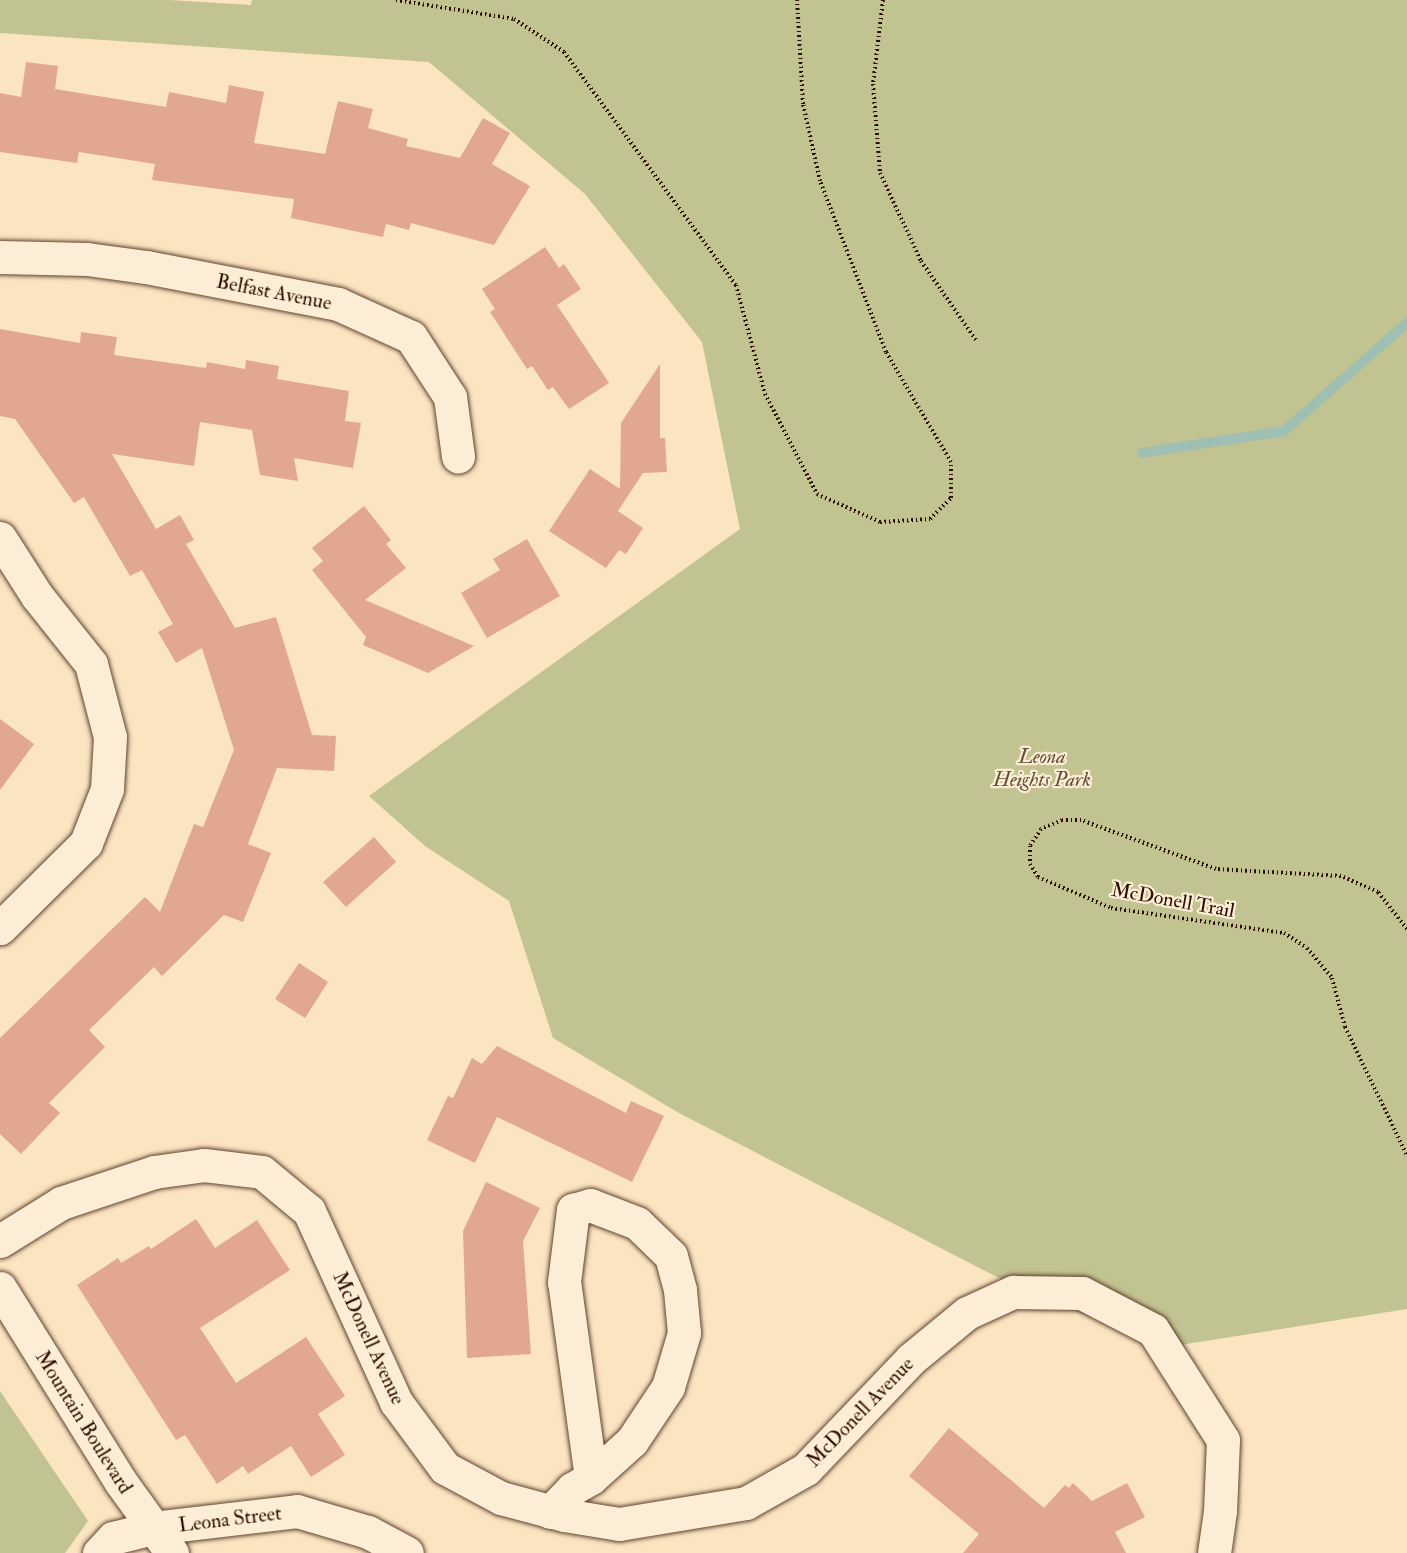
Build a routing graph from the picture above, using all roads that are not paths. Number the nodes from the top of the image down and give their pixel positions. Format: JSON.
{"nodes":[{"id":1,"x":0,"y":257,"type":"edge"},
{"id":2,"x":458,"y":456,"type":"dead end"},
{"id":3,"x":0,"y":538,"type":"edge"},
{"id":4,"x":0,"y":928,"type":"edge"},
{"id":5,"x":0,"y":1241,"type":"edge"},
{"id":6,"x":0,"y":1288,"type":"edge"},
{"id":7,"x":591,"y":1478,"type":"junction"},
{"id":8,"x":550,"y":1512,"type":"junction"},
{"id":9,"x":163,"y":1540,"type":"edge"},
{"id":10,"x":99,"y":1553,"type":"edge"},
{"id":11,"x":407,"y":1553,"type":"edge"},
{"id":12,"x":1214,"y":1553,"type":"edge"}],
"edges":[{"from":1,"to":2,"type":"street","name":"Belfast Avenue"},
{"from":3,"to":4,"type":"street"},
{"from":5,"to":8,"type":"street","name":"McDonell Avenue"},
{"from":6,"to":9,"type":"street","name":"Mountain Boulevard"},
{"from":7,"to":7,"type":"street"},
{"from":7,"to":8,"type":"street"},
{"from":8,"to":12,"type":"street","name":"McDonell Avenue"},
{"from":9,"to":10,"type":"street","name":"Leona Street"},
{"from":9,"to":11,"type":"street","name":"Leona Street"}]}
